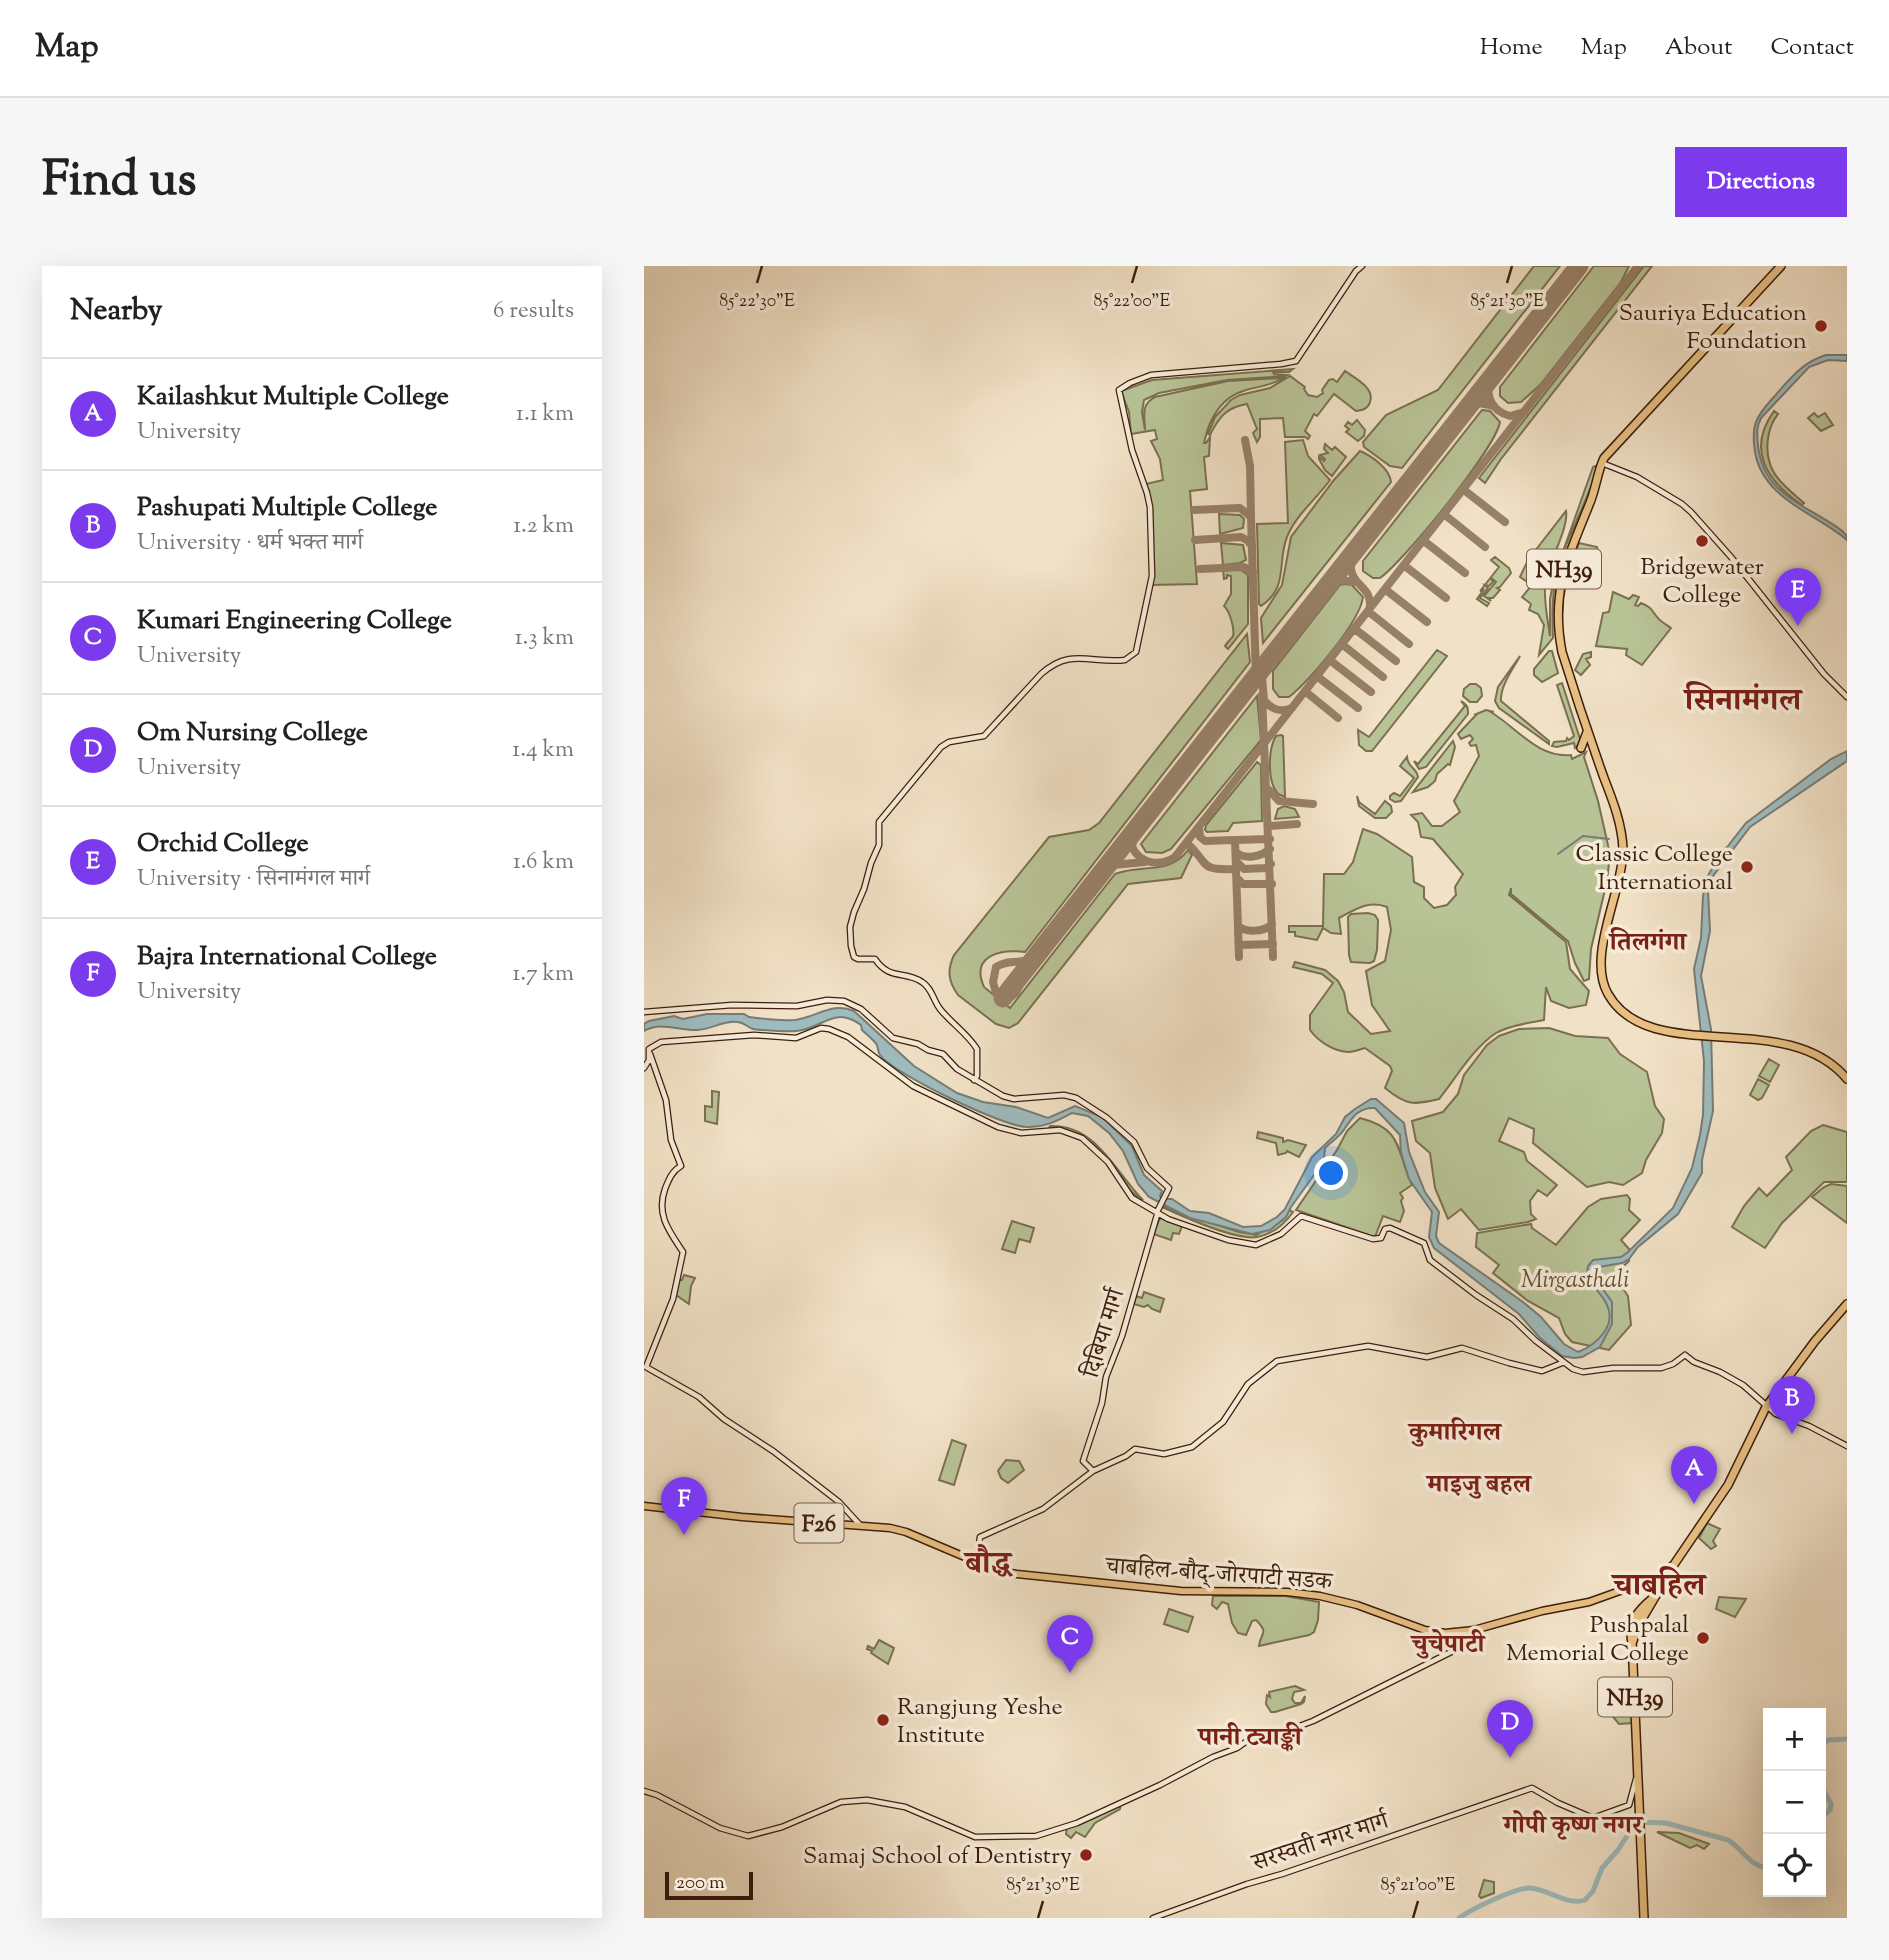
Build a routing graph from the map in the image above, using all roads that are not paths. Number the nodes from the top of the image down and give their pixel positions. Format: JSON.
{"nodes":[{"id":1,"x":1362,"y":266,"type":"edge"},
{"id":2,"x":1782,"y":266,"type":"edge"},
{"id":3,"x":1606,"y":464,"type":"junction"},
{"id":4,"x":1847,"y":697,"type":"edge"},
{"id":5,"x":1587,"y":726,"type":"junction"},
{"id":6,"x":1598,"y":758,"type":"junction"},
{"id":7,"x":644,"y":1012,"type":"edge"},
{"id":8,"x":649,"y":1054,"type":"junction"},
{"id":9,"x":646,"y":1066,"type":"edge"},
{"id":10,"x":1847,"y":1079,"type":"edge"},
{"id":11,"x":974,"y":1080,"type":"junction"},
{"id":12,"x":1158,"y":1212,"type":"junction"},
{"id":13,"x":1847,"y":1304,"type":"edge"},
{"id":14,"x":1562,"y":1363,"type":"junction"},
{"id":15,"x":1768,"y":1408,"type":"junction"},
{"id":16,"x":1847,"y":1446,"type":"edge"},
{"id":17,"x":1093,"y":1471,"type":"junction"},
{"id":18,"x":644,"y":1506,"type":"edge"},
{"id":19,"x":861,"y":1526,"type":"junction"},
{"id":20,"x":973,"y":1560,"type":"junction"},
{"id":21,"x":1664,"y":1577,"type":"junction"},
{"id":22,"x":1654,"y":1589,"type":"junction"},
{"id":23,"x":1474,"y":1630,"type":"junction"},
{"id":24,"x":1451,"y":1633,"type":"junction"},
{"id":25,"x":1632,"y":1644,"type":"junction"},
{"id":26,"x":1458,"y":1649,"type":"junction"},
{"id":27,"x":1638,"y":1772,"type":"junction"},
{"id":28,"x":644,"y":1791,"type":"edge"},
{"id":29,"x":1153,"y":1918,"type":"edge"},
{"id":30,"x":1644,"y":1918,"type":"edge"}],
"edges":[{"from":1,"to":11,"type":"main road"},
{"from":2,"to":3,"type":"highway","number":"NH39"},
{"from":3,"to":4,"type":"main road"},
{"from":3,"to":5,"type":"highway","number":"NH39"},
{"from":5,"to":6,"type":"highway","number":"NH39"},
{"from":5,"to":6,"type":"highway"},
{"from":6,"to":10,"type":"highway","number":"NH39"},
{"from":7,"to":11,"type":"main road"},
{"from":8,"to":9,"type":"main road"},
{"from":8,"to":12,"type":"main road"},
{"from":8,"to":19,"type":"main road"},
{"from":11,"to":12,"type":"main road","name":"दिबिया मार्ग"},
{"from":12,"to":14,"type":"main road"},
{"from":12,"to":17,"type":"main road","name":"दिबिया मार्ग"},
{"from":13,"to":15,"type":"highway","number":"NH39"},
{"from":14,"to":15,"type":"main road"},
{"from":14,"to":17,"type":"main road"},
{"from":15,"to":16,"type":"main road"},
{"from":15,"to":21,"type":"highway","number":"NH39"},
{"from":17,"to":20,"type":"main road"},
{"from":18,"to":19,"type":"main road","number":"F26"},
{"from":19,"to":20,"type":"main road","number":"F26"},
{"from":20,"to":24,"type":"main road","name":"चाबहिल-बौद्-जोरपाटी सडक","number":"F26"},
{"from":21,"to":22,"type":"highway","number":"NH39"},
{"from":21,"to":22,"type":"main road","name":"चाबहिल-बौद्-जोरपाटी सडक"},
{"from":22,"to":23,"type":"main road","name":"चाबहिल-बौद्-जोरपाटी सडक","number":"F26"},
{"from":22,"to":25,"type":"highway","number":"NH39"},
{"from":22,"to":25,"type":"highway","number":"NH39"},
{"from":23,"to":24,"type":"main road","name":"चाबहिल-बौद्-जोरपाटी सडक","number":"F26"},
{"from":23,"to":26,"type":"main road"},
{"from":24,"to":26,"type":"main road"},
{"from":25,"to":27,"type":"highway","number":"NH39"},
{"from":26,"to":28,"type":"main road"},
{"from":27,"to":29,"type":"main road","name":"सरस्वती नगर मार्ग"},
{"from":27,"to":30,"type":"highway","number":"NH39"}]}
